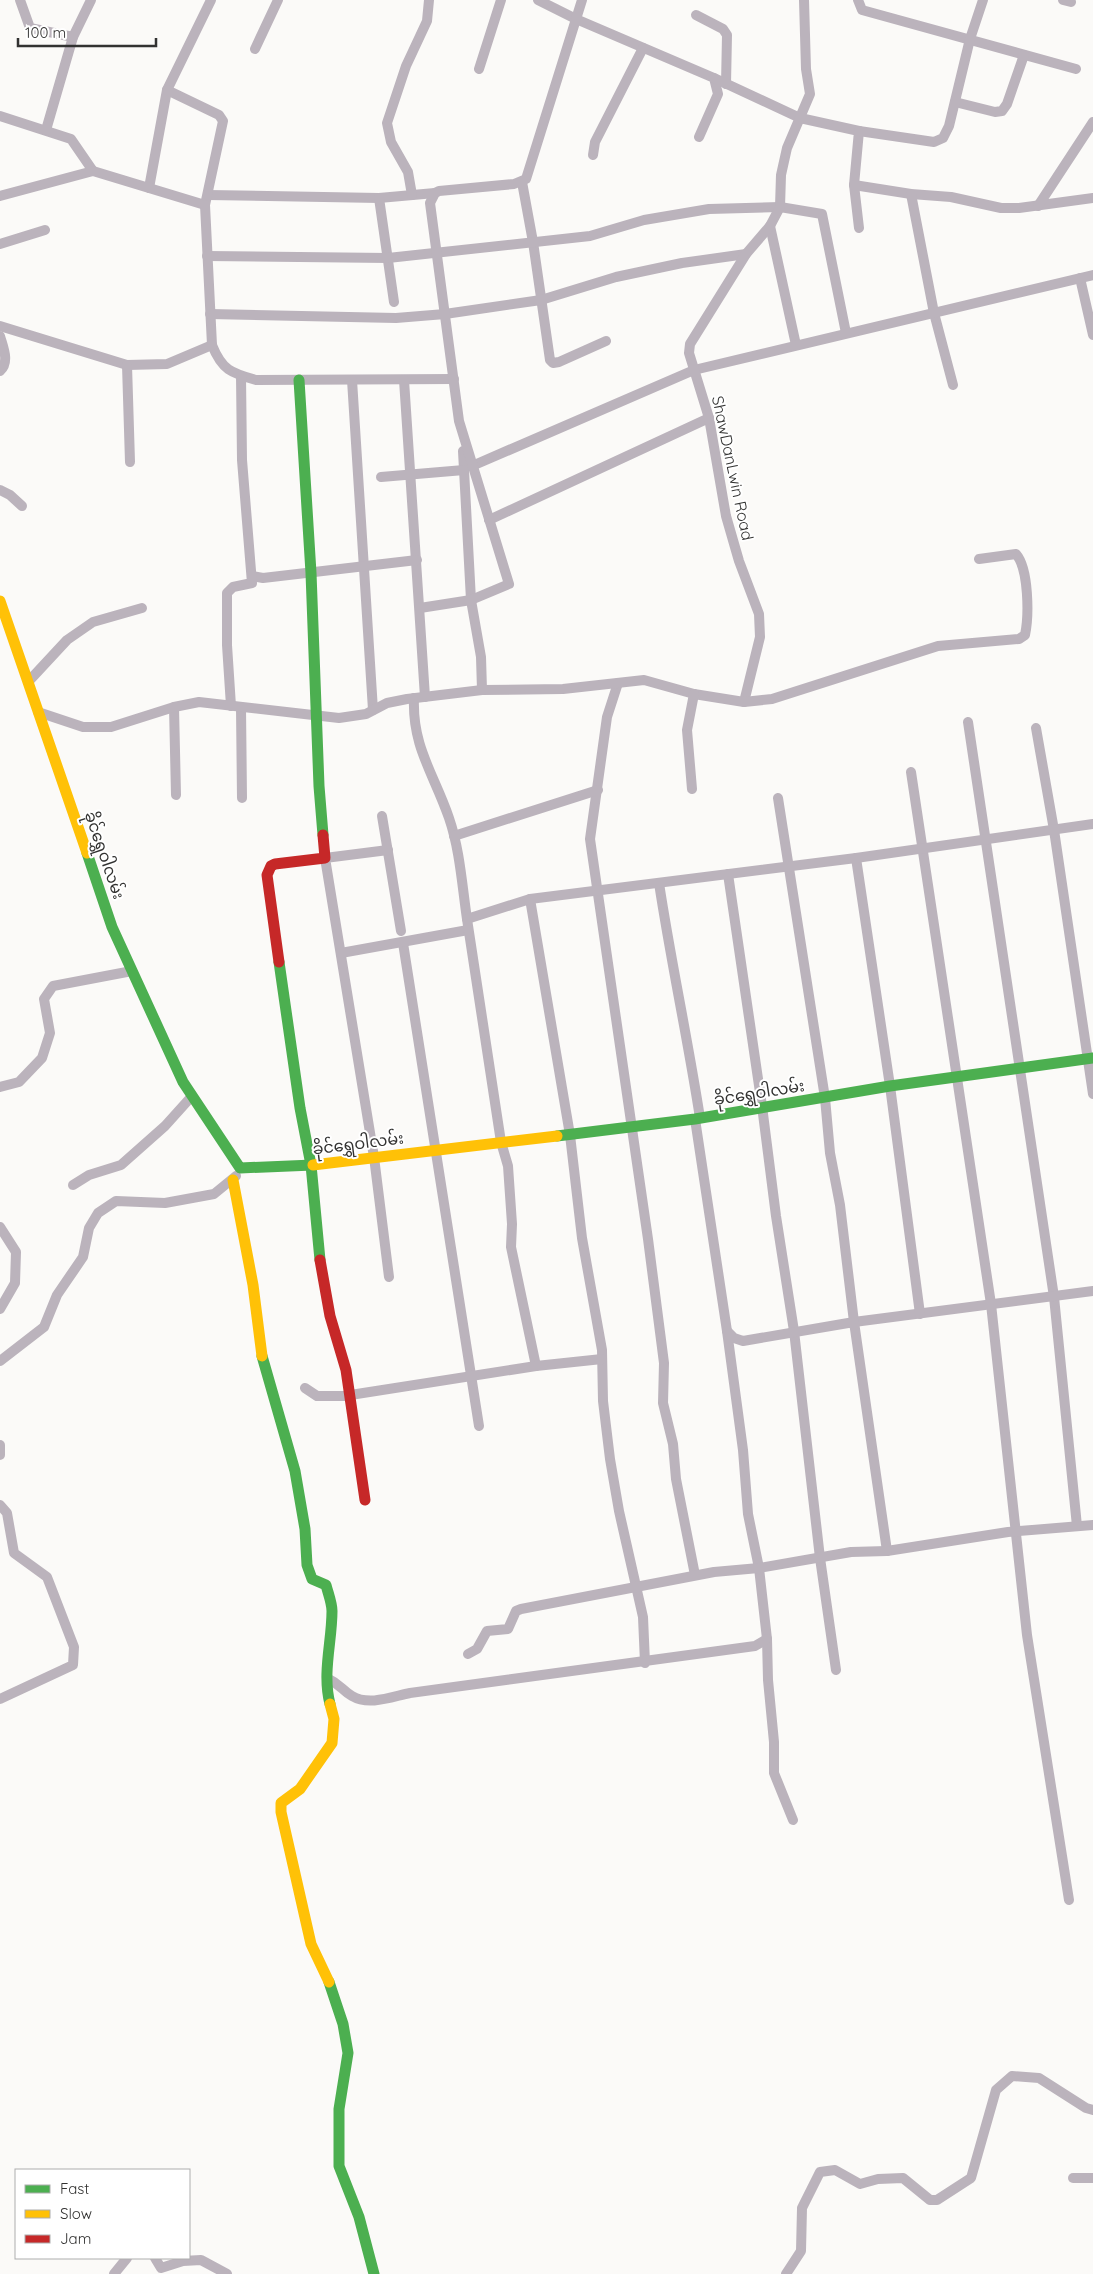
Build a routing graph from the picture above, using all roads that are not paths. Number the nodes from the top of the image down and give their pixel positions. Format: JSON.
{"nodes":[{"id":1,"x":20,"y":0,"type":"edge"},
{"id":2,"x":91,"y":0,"type":"edge"},
{"id":3,"x":211,"y":0,"type":"edge"},
{"id":4,"x":278,"y":0,"type":"edge"},
{"id":5,"x":429,"y":0,"type":"edge"},
{"id":6,"x":501,"y":0,"type":"edge"},
{"id":7,"x":538,"y":0,"type":"edge"},
{"id":8,"x":582,"y":0,"type":"edge"},
{"id":9,"x":804,"y":0,"type":"edge"},
{"id":10,"x":858,"y":0,"type":"edge"},
{"id":11,"x":984,"y":0,"type":"edge"},
{"id":12,"x":696,"y":15,"type":"dead end"},
{"id":13,"x":576,"y":19,"type":"junction"},
{"id":14,"x":73,"y":37,"type":"junction"},
{"id":15,"x":970,"y":39,"type":"junction"},
{"id":16,"x":643,"y":48,"type":"junction"},
{"id":17,"x":255,"y":49,"type":"dead end"},
{"id":18,"x":1024,"y":54,"type":"junction"},
{"id":19,"x":479,"y":69,"type":"dead end"},
{"id":20,"x":1076,"y":69,"type":"dead end"},
{"id":21,"x":714,"y":78,"type":"junction"},
{"id":22,"x":726,"y":84,"type":"junction"},
{"id":23,"x":168,"y":90,"type":"junction"},
{"id":24,"x":955,"y":102,"type":"junction"},
{"id":25,"x":0,"y":116,"type":"edge"},
{"id":26,"x":800,"y":118,"type":"junction"},
{"id":27,"x":1093,"y":122,"type":"edge"},
{"id":28,"x":46,"y":130,"type":"junction"},
{"id":29,"x":859,"y":131,"type":"junction"},
{"id":30,"x":699,"y":137,"type":"dead end"},
{"id":31,"x":594,"y":155,"type":"dead end"},
{"id":32,"x":93,"y":171,"type":"junction"},
{"id":33,"x":522,"y":182,"type":"junction"},
{"id":34,"x":854,"y":185,"type":"junction"},
{"id":35,"x":149,"y":188,"type":"junction"},
{"id":36,"x":435,"y":193,"type":"junction"},
{"id":37,"x":911,"y":194,"type":"junction"},
{"id":38,"x":412,"y":195,"type":"junction"},
{"id":39,"x":0,"y":196,"type":"edge"},
{"id":40,"x":379,"y":198,"type":"junction"},
{"id":41,"x":1093,"y":198,"type":"edge"},
{"id":42,"x":206,"y":200,"type":"junction"},
{"id":43,"x":1038,"y":206,"type":"junction"},
{"id":44,"x":780,"y":207,"type":"junction"},
{"id":45,"x":770,"y":226,"type":"junction"},
{"id":46,"x":859,"y":228,"type":"dead end"},
{"id":47,"x":45,"y":230,"type":"dead end"},
{"id":48,"x":534,"y":242,"type":"junction"},
{"id":49,"x":0,"y":244,"type":"edge"},
{"id":50,"x":438,"y":253,"type":"junction"},
{"id":51,"x":746,"y":254,"type":"junction"},
{"id":52,"x":207,"y":256,"type":"junction"},
{"id":53,"x":388,"y":258,"type":"junction"},
{"id":54,"x":1093,"y":275,"type":"edge"},
{"id":55,"x":1080,"y":278,"type":"junction"},
{"id":56,"x":541,"y":300,"type":"junction"},
{"id":57,"x":394,"y":302,"type":"dead end"},
{"id":58,"x":934,"y":313,"type":"junction"},
{"id":59,"x":210,"y":314,"type":"junction"},
{"id":60,"x":445,"y":314,"type":"junction"},
{"id":61,"x":0,"y":326,"type":"edge"},
{"id":62,"x":846,"y":333,"type":"junction"},
{"id":63,"x":1093,"y":335,"type":"edge"},
{"id":64,"x":0,"y":336,"type":"edge"},
{"id":65,"x":606,"y":342,"type":"dead end"},
{"id":66,"x":212,"y":345,"type":"junction"},
{"id":67,"x":796,"y":345,"type":"junction"},
{"id":68,"x":127,"y":365,"type":"junction"},
{"id":69,"x":694,"y":370,"type":"junction"},
{"id":70,"x":0,"y":371,"type":"edge"},
{"id":71,"x":241,"y":376,"type":"junction"},
{"id":72,"x":454,"y":379,"type":"junction"},
{"id":73,"x":299,"y":380,"type":"junction"},
{"id":74,"x":352,"y":380,"type":"junction"},
{"id":75,"x":404,"y":380,"type":"junction"},
{"id":76,"x":954,"y":385,"type":"dead end"},
{"id":77,"x":710,"y":418,"type":"junction"},
{"id":78,"x":130,"y":462,"type":"dead end"},
{"id":79,"x":468,"y":468,"type":"junction"},
{"id":80,"x":411,"y":474,"type":"junction"},
{"id":81,"x":381,"y":477,"type":"dead end"},
{"id":82,"x":0,"y":490,"type":"edge"},
{"id":83,"x":22,"y":506,"type":"dead end"},
{"id":84,"x":489,"y":520,"type":"junction"},
{"id":85,"x":979,"y":559,"type":"dead end"},
{"id":86,"x":417,"y":560,"type":"junction"},
{"id":87,"x":365,"y":567,"type":"junction"},
{"id":88,"x":311,"y":573,"type":"junction"},
{"id":89,"x":252,"y":576,"type":"junction"},
{"id":90,"x":470,"y":600,"type":"junction"},
{"id":91,"x":0,"y":601,"type":"edge"},
{"id":92,"x":142,"y":608,"type":"dead end"},
{"id":93,"x":420,"y":608,"type":"junction"},
{"id":94,"x":2,"y":618,"type":"edge"},
{"id":95,"x":28,"y":682,"type":"junction"},
{"id":96,"x":618,"y":682,"type":"junction"},
{"id":97,"x":482,"y":690,"type":"junction"},
{"id":98,"x":694,"y":694,"type":"junction"},
{"id":99,"x":414,"y":698,"type":"junction"},
{"id":100,"x":426,"y":698,"type":"junction"},
{"id":101,"x":744,"y":702,"type":"junction"},
{"id":102,"x":174,"y":707,"type":"junction"},
{"id":103,"x":236,"y":707,"type":"junction"},
{"id":104,"x":373,"y":710,"type":"junction"},
{"id":105,"x":38,"y":712,"type":"junction"},
{"id":106,"x":317,"y":715,"type":"junction"},
{"id":107,"x":968,"y":722,"type":"dead end"},
{"id":108,"x":1036,"y":728,"type":"dead end"},
{"id":109,"x":912,"y":772,"type":"dead end"},
{"id":110,"x":692,"y":789,"type":"dead end"},
{"id":111,"x":598,"y":790,"type":"junction"},
{"id":112,"x":176,"y":795,"type":"dead end"},
{"id":113,"x":242,"y":798,"type":"dead end"},
{"id":114,"x":778,"y":798,"type":"dead end"},
{"id":115,"x":382,"y":816,"type":"dead end"},
{"id":116,"x":1093,"y":824,"type":"edge"},
{"id":117,"x":1054,"y":830,"type":"junction"},
{"id":118,"x":454,"y":836,"type":"junction"},
{"id":119,"x":987,"y":840,"type":"junction"},
{"id":120,"x":922,"y":848,"type":"junction"},
{"id":121,"x":388,"y":850,"type":"junction"},
{"id":122,"x":325,"y":858,"type":"junction"},
{"id":123,"x":856,"y":858,"type":"junction"},
{"id":124,"x":790,"y":866,"type":"junction"},
{"id":125,"x":728,"y":874,"type":"junction"},
{"id":126,"x":659,"y":883,"type":"junction"},
{"id":127,"x":596,"y":891,"type":"junction"},
{"id":128,"x":530,"y":899,"type":"junction"},
{"id":129,"x":467,"y":919,"type":"junction"},
{"id":130,"x":468,"y":930,"type":"junction"},
{"id":131,"x":401,"y":931,"type":"dead end"},
{"id":132,"x":403,"y":942,"type":"junction"},
{"id":133,"x":341,"y":953,"type":"junction"},
{"id":134,"x":132,"y":971,"type":"junction"},
{"id":135,"x":1091,"y":1059,"type":"edge"},
{"id":136,"x":1019,"y":1070,"type":"junction"},
{"id":137,"x":956,"y":1078,"type":"junction"},
{"id":138,"x":890,"y":1086,"type":"junction"},
{"id":139,"x":0,"y":1087,"type":"edge"},
{"id":140,"x":1093,"y":1094,"type":"edge"},
{"id":141,"x":192,"y":1096,"type":"junction"},
{"id":142,"x":826,"y":1098,"type":"junction"},
{"id":143,"x":762,"y":1106,"type":"junction"},
{"id":144,"x":698,"y":1119,"type":"junction"},
{"id":145,"x":631,"y":1126,"type":"junction"},
{"id":146,"x":570,"y":1135,"type":"junction"},
{"id":147,"x":501,"y":1142,"type":"junction"},
{"id":148,"x":436,"y":1150,"type":"junction"},
{"id":149,"x":374,"y":1157,"type":"junction"},
{"id":150,"x":311,"y":1165,"type":"junction"},
{"id":151,"x":240,"y":1168,"type":"junction"},
{"id":152,"x":233,"y":1180,"type":"junction"},
{"id":153,"x":73,"y":1184,"type":"dead end"},
{"id":154,"x":0,"y":1227,"type":"edge"},
{"id":155,"x":389,"y":1277,"type":"dead end"},
{"id":156,"x":1093,"y":1291,"type":"edge"},
{"id":157,"x":1054,"y":1297,"type":"junction"},
{"id":158,"x":991,"y":1304,"type":"junction"},
{"id":159,"x":0,"y":1309,"type":"edge"},
{"id":160,"x":920,"y":1314,"type":"junction"},
{"id":161,"x":854,"y":1322,"type":"junction"},
{"id":162,"x":727,"y":1331,"type":"junction"},
{"id":163,"x":794,"y":1331,"type":"junction"},
{"id":164,"x":602,"y":1359,"type":"junction"},
{"id":165,"x":0,"y":1360,"type":"edge"},
{"id":166,"x":536,"y":1366,"type":"junction"},
{"id":167,"x":471,"y":1377,"type":"junction"},
{"id":168,"x":305,"y":1388,"type":"dead end"},
{"id":169,"x":349,"y":1396,"type":"junction"},
{"id":170,"x":479,"y":1426,"type":"dead end"},
{"id":171,"x":0,"y":1446,"type":"edge"},
{"id":172,"x":0,"y":1455,"type":"edge"},
{"id":173,"x":365,"y":1500,"type":"dead end"},
{"id":174,"x":0,"y":1505,"type":"edge"},
{"id":175,"x":1093,"y":1525,"type":"edge"},
{"id":176,"x":1077,"y":1526,"type":"junction"},
{"id":177,"x":1015,"y":1532,"type":"junction"},
{"id":178,"x":887,"y":1551,"type":"junction"},
{"id":179,"x":820,"y":1558,"type":"junction"},
{"id":180,"x":759,"y":1568,"type":"junction"},
{"id":181,"x":695,"y":1575,"type":"junction"},
{"id":182,"x":636,"y":1586,"type":"junction"},
{"id":183,"x":767,"y":1639,"type":"junction"},
{"id":184,"x":468,"y":1654,"type":"dead end"},
{"id":185,"x":645,"y":1662,"type":"junction"},
{"id":186,"x":836,"y":1670,"type":"dead end"},
{"id":187,"x":327,"y":1678,"type":"junction"},
{"id":188,"x":0,"y":1699,"type":"edge"},
{"id":189,"x":793,"y":1820,"type":"dead end"},
{"id":190,"x":1069,"y":1900,"type":"dead end"},
{"id":191,"x":1093,"y":2110,"type":"edge"},
{"id":192,"x":1073,"y":2178,"type":"dead end"},
{"id":193,"x":1093,"y":2178,"type":"edge"},
{"id":194,"x":126,"y":2259,"type":"edge"},
{"id":195,"x":156,"y":2259,"type":"edge"},
{"id":196,"x":114,"y":2274,"type":"edge"},
{"id":197,"x":227,"y":2274,"type":"edge"},
{"id":198,"x":374,"y":2274,"type":"edge"},
{"id":199,"x":786,"y":2274,"type":"edge"}],
"edges":[{"from":1,"to":14,"type":"street"},
{"from":2,"to":14,"type":"street"},
{"from":3,"to":23,"type":"street"},
{"from":4,"to":17,"type":"street"},
{"from":5,"to":38,"type":"street"},
{"from":6,"to":19,"type":"street"},
{"from":7,"to":13,"type":"street"},
{"from":8,"to":13,"type":"street"},
{"from":9,"to":26,"type":"street","name":"ShawDanLwin Road"},
{"from":10,"to":15,"type":"street"},
{"from":11,"to":15,"type":"street"},
{"from":12,"to":22,"type":"street"},
{"from":13,"to":16,"type":"street"},
{"from":13,"to":33,"type":"street"},
{"from":14,"to":28,"type":"street"},
{"from":15,"to":18,"type":"street"},
{"from":15,"to":24,"type":"street"},
{"from":16,"to":21,"type":"street"},
{"from":16,"to":31,"type":"street"},
{"from":18,"to":20,"type":"street"},
{"from":18,"to":24,"type":"street"},
{"from":21,"to":22,"type":"street"},
{"from":21,"to":30,"type":"street"},
{"from":22,"to":26,"type":"street"},
{"from":23,"to":35,"type":"street"},
{"from":23,"to":42,"type":"street"},
{"from":24,"to":29,"type":"street"},
{"from":25,"to":28,"type":"street"},
{"from":26,"to":29,"type":"street"},
{"from":26,"to":44,"type":"street","name":"ShawDanLwin Road"},
{"from":27,"to":43,"type":"street"},
{"from":28,"to":32,"type":"street"},
{"from":29,"to":34,"type":"street"},
{"from":32,"to":35,"type":"street"},
{"from":32,"to":39,"type":"street"},
{"from":33,"to":36,"type":"street"},
{"from":33,"to":48,"type":"street"},
{"from":34,"to":37,"type":"street"},
{"from":34,"to":46,"type":"street"},
{"from":35,"to":42,"type":"street"},
{"from":36,"to":38,"type":"street"},
{"from":36,"to":50,"type":"street"},
{"from":37,"to":43,"type":"street"},
{"from":37,"to":58,"type":"street"},
{"from":38,"to":40,"type":"street"},
{"from":40,"to":42,"type":"street"},
{"from":40,"to":53,"type":"street"},
{"from":41,"to":43,"type":"street"},
{"from":42,"to":52,"type":"street"},
{"from":44,"to":45,"type":"street","name":"ShawDanLwin Road"},
{"from":44,"to":48,"type":"street"},
{"from":44,"to":62,"type":"street"},
{"from":45,"to":51,"type":"street","name":"ShawDanLwin Road"},
{"from":45,"to":67,"type":"street"},
{"from":47,"to":49,"type":"street"},
{"from":48,"to":50,"type":"street"},
{"from":48,"to":56,"type":"street"},
{"from":50,"to":53,"type":"street"},
{"from":50,"to":60,"type":"street"},
{"from":51,"to":56,"type":"street"},
{"from":51,"to":69,"type":"street","name":"ShawDanLwin Road"},
{"from":52,"to":53,"type":"street"},
{"from":52,"to":59,"type":"street"},
{"from":53,"to":57,"type":"street"},
{"from":54,"to":55,"type":"street"},
{"from":55,"to":58,"type":"street"},
{"from":55,"to":63,"type":"street"},
{"from":56,"to":60,"type":"street"},
{"from":56,"to":65,"type":"street"},
{"from":58,"to":62,"type":"street"},
{"from":58,"to":76,"type":"street"},
{"from":59,"to":60,"type":"street"},
{"from":59,"to":66,"type":"street"},
{"from":60,"to":72,"type":"street"},
{"from":61,"to":68,"type":"street"},
{"from":62,"to":67,"type":"street"},
{"from":64,"to":70,"type":"street"},
{"from":66,"to":68,"type":"street"},
{"from":66,"to":71,"type":"street"},
{"from":67,"to":69,"type":"street"},
{"from":68,"to":78,"type":"street"},
{"from":69,"to":77,"type":"street","name":"ShawDanLwin Road"},
{"from":69,"to":79,"type":"street"},
{"from":71,"to":73,"type":"street"},
{"from":71,"to":89,"type":"street"},
{"from":72,"to":75,"type":"street"},
{"from":72,"to":79,"type":"street"},
{"from":73,"to":74,"type":"street"},
{"from":73,"to":88,"type":"street"},
{"from":74,"to":75,"type":"street"},
{"from":74,"to":87,"type":"street"},
{"from":75,"to":80,"type":"street"},
{"from":77,"to":84,"type":"street"},
{"from":77,"to":101,"type":"street","name":"ShawDanLwin Road"},
{"from":79,"to":80,"type":"street"},
{"from":79,"to":84,"type":"street"},
{"from":79,"to":90,"type":"street"},
{"from":80,"to":81,"type":"street"},
{"from":80,"to":86,"type":"street"},
{"from":82,"to":83,"type":"street"},
{"from":84,"to":90,"type":"street"},
{"from":85,"to":101,"type":"street"},
{"from":86,"to":87,"type":"street"},
{"from":86,"to":93,"type":"street"},
{"from":87,"to":88,"type":"street"},
{"from":87,"to":104,"type":"street"},
{"from":88,"to":89,"type":"street"},
{"from":88,"to":106,"type":"street"},
{"from":89,"to":103,"type":"street"},
{"from":90,"to":93,"type":"street"},
{"from":90,"to":97,"type":"street"},
{"from":91,"to":94,"type":"street","name":"ခိုင်ရွှေဝါလမ်း"},
{"from":92,"to":95,"type":"street"},
{"from":93,"to":100,"type":"street"},
{"from":94,"to":95,"type":"street","name":"ခိုင်ရွှေဝါလမ်း"},
{"from":95,"to":105,"type":"street","name":"ခိုင်ရွှေဝါလမ်း"},
{"from":96,"to":97,"type":"street"},
{"from":96,"to":98,"type":"street"},
{"from":96,"to":111,"type":"street"},
{"from":97,"to":100,"type":"street"},
{"from":98,"to":101,"type":"street"},
{"from":98,"to":110,"type":"street"},
{"from":99,"to":100,"type":"street"},
{"from":99,"to":104,"type":"street"},
{"from":99,"to":118,"type":"street"},
{"from":102,"to":103,"type":"street"},
{"from":102,"to":105,"type":"street"},
{"from":102,"to":112,"type":"street"},
{"from":103,"to":106,"type":"street"},
{"from":103,"to":113,"type":"street"},
{"from":104,"to":106,"type":"street"},
{"from":105,"to":134,"type":"street","name":"ခိုင်ရွှေဝါလမ်း"},
{"from":106,"to":122,"type":"street"},
{"from":107,"to":119,"type":"street"},
{"from":108,"to":117,"type":"street"},
{"from":109,"to":120,"type":"street"},
{"from":111,"to":118,"type":"street"},
{"from":111,"to":127,"type":"street"},
{"from":114,"to":124,"type":"street"},
{"from":115,"to":121,"type":"street"},
{"from":116,"to":117,"type":"street"},
{"from":117,"to":119,"type":"street"},
{"from":117,"to":135,"type":"street"},
{"from":118,"to":129,"type":"street"},
{"from":119,"to":120,"type":"street"},
{"from":119,"to":136,"type":"street"},
{"from":120,"to":123,"type":"street"},
{"from":120,"to":137,"type":"street"},
{"from":121,"to":122,"type":"street"},
{"from":121,"to":131,"type":"street"},
{"from":122,"to":133,"type":"street"},
{"from":122,"to":150,"type":"street"},
{"from":123,"to":124,"type":"street"},
{"from":123,"to":138,"type":"street"},
{"from":124,"to":125,"type":"street"},
{"from":124,"to":142,"type":"street"},
{"from":125,"to":126,"type":"street"},
{"from":125,"to":143,"type":"street"},
{"from":126,"to":127,"type":"street"},
{"from":126,"to":144,"type":"street"},
{"from":127,"to":128,"type":"street"},
{"from":127,"to":145,"type":"street"},
{"from":128,"to":129,"type":"street"},
{"from":128,"to":146,"type":"street"},
{"from":129,"to":130,"type":"street"},
{"from":130,"to":132,"type":"street"},
{"from":130,"to":147,"type":"street"},
{"from":132,"to":133,"type":"street"},
{"from":132,"to":148,"type":"street"},
{"from":133,"to":149,"type":"street"},
{"from":134,"to":139,"type":"street"},
{"from":134,"to":141,"type":"street","name":"ခိုင်ရွှေဝါလမ်း"},
{"from":135,"to":136,"type":"street","name":"ခိုင်ရွှေဝါလမ်း"},
{"from":135,"to":140,"type":"street"},
{"from":136,"to":137,"type":"street","name":"ခိုင်ရွှေဝါလမ်း"},
{"from":136,"to":157,"type":"street"},
{"from":137,"to":138,"type":"street","name":"ခိုင်ရွှေဝါလမ်း"},
{"from":137,"to":158,"type":"street"},
{"from":138,"to":142,"type":"street","name":"ခိုင်ရွှေဝါလမ်း"},
{"from":138,"to":160,"type":"street"},
{"from":141,"to":151,"type":"street","name":"ခိုင်ရွှေဝါလမ်း"},
{"from":141,"to":153,"type":"street"},
{"from":142,"to":143,"type":"street","name":"ခိုင်ရွှေဝါလမ်း"},
{"from":142,"to":161,"type":"street"},
{"from":143,"to":144,"type":"street","name":"ခိုင်ရွှေဝါလမ်း"},
{"from":143,"to":163,"type":"street"},
{"from":144,"to":145,"type":"street","name":"ခိုင်ရွှေဝါလမ်း"},
{"from":144,"to":162,"type":"street"},
{"from":145,"to":146,"type":"street","name":"ခိုင်ရွှေဝါလမ်း"},
{"from":145,"to":181,"type":"street"},
{"from":146,"to":147,"type":"street","name":"ခိုင်ရွှေဝါလမ်း"},
{"from":146,"to":164,"type":"street"},
{"from":147,"to":148,"type":"street","name":"ခိုင်ရွှေဝါလမ်း"},
{"from":147,"to":166,"type":"street"},
{"from":148,"to":149,"type":"street","name":"ခိုင်ရွှေဝါလမ်း"},
{"from":148,"to":167,"type":"street"},
{"from":149,"to":150,"type":"street","name":"ခိုင်ရွှေဝါလမ်း"},
{"from":149,"to":155,"type":"street"},
{"from":150,"to":151,"type":"street","name":"ခိုင်ရွှေဝါလမ်း"},
{"from":150,"to":169,"type":"street"},
{"from":151,"to":152,"type":"street"},
{"from":152,"to":165,"type":"street"},
{"from":152,"to":187,"type":"street"},
{"from":154,"to":159,"type":"street"},
{"from":156,"to":157,"type":"street"},
{"from":157,"to":158,"type":"street"},
{"from":157,"to":176,"type":"street"},
{"from":158,"to":160,"type":"street"},
{"from":158,"to":177,"type":"street"},
{"from":160,"to":161,"type":"street"},
{"from":161,"to":163,"type":"street"},
{"from":161,"to":178,"type":"street"},
{"from":162,"to":163,"type":"street"},
{"from":162,"to":180,"type":"street"},
{"from":163,"to":179,"type":"street"},
{"from":164,"to":166,"type":"street"},
{"from":164,"to":182,"type":"street"},
{"from":166,"to":167,"type":"street"},
{"from":167,"to":169,"type":"street"},
{"from":167,"to":170,"type":"street"},
{"from":168,"to":169,"type":"street"},
{"from":169,"to":173,"type":"street"},
{"from":171,"to":172,"type":"street"},
{"from":174,"to":188,"type":"street"},
{"from":175,"to":176,"type":"street"},
{"from":176,"to":177,"type":"street"},
{"from":177,"to":178,"type":"street"},
{"from":177,"to":190,"type":"street"},
{"from":178,"to":179,"type":"street"},
{"from":179,"to":180,"type":"street"},
{"from":179,"to":186,"type":"street"},
{"from":180,"to":181,"type":"street"},
{"from":180,"to":183,"type":"street"},
{"from":181,"to":182,"type":"street"},
{"from":182,"to":184,"type":"street"},
{"from":182,"to":185,"type":"street"},
{"from":183,"to":185,"type":"street"},
{"from":183,"to":189,"type":"street"},
{"from":185,"to":187,"type":"street"},
{"from":187,"to":198,"type":"street"},
{"from":191,"to":199,"type":"street"},
{"from":192,"to":193,"type":"street"},
{"from":194,"to":196,"type":"street"},
{"from":195,"to":197,"type":"street"}]}
